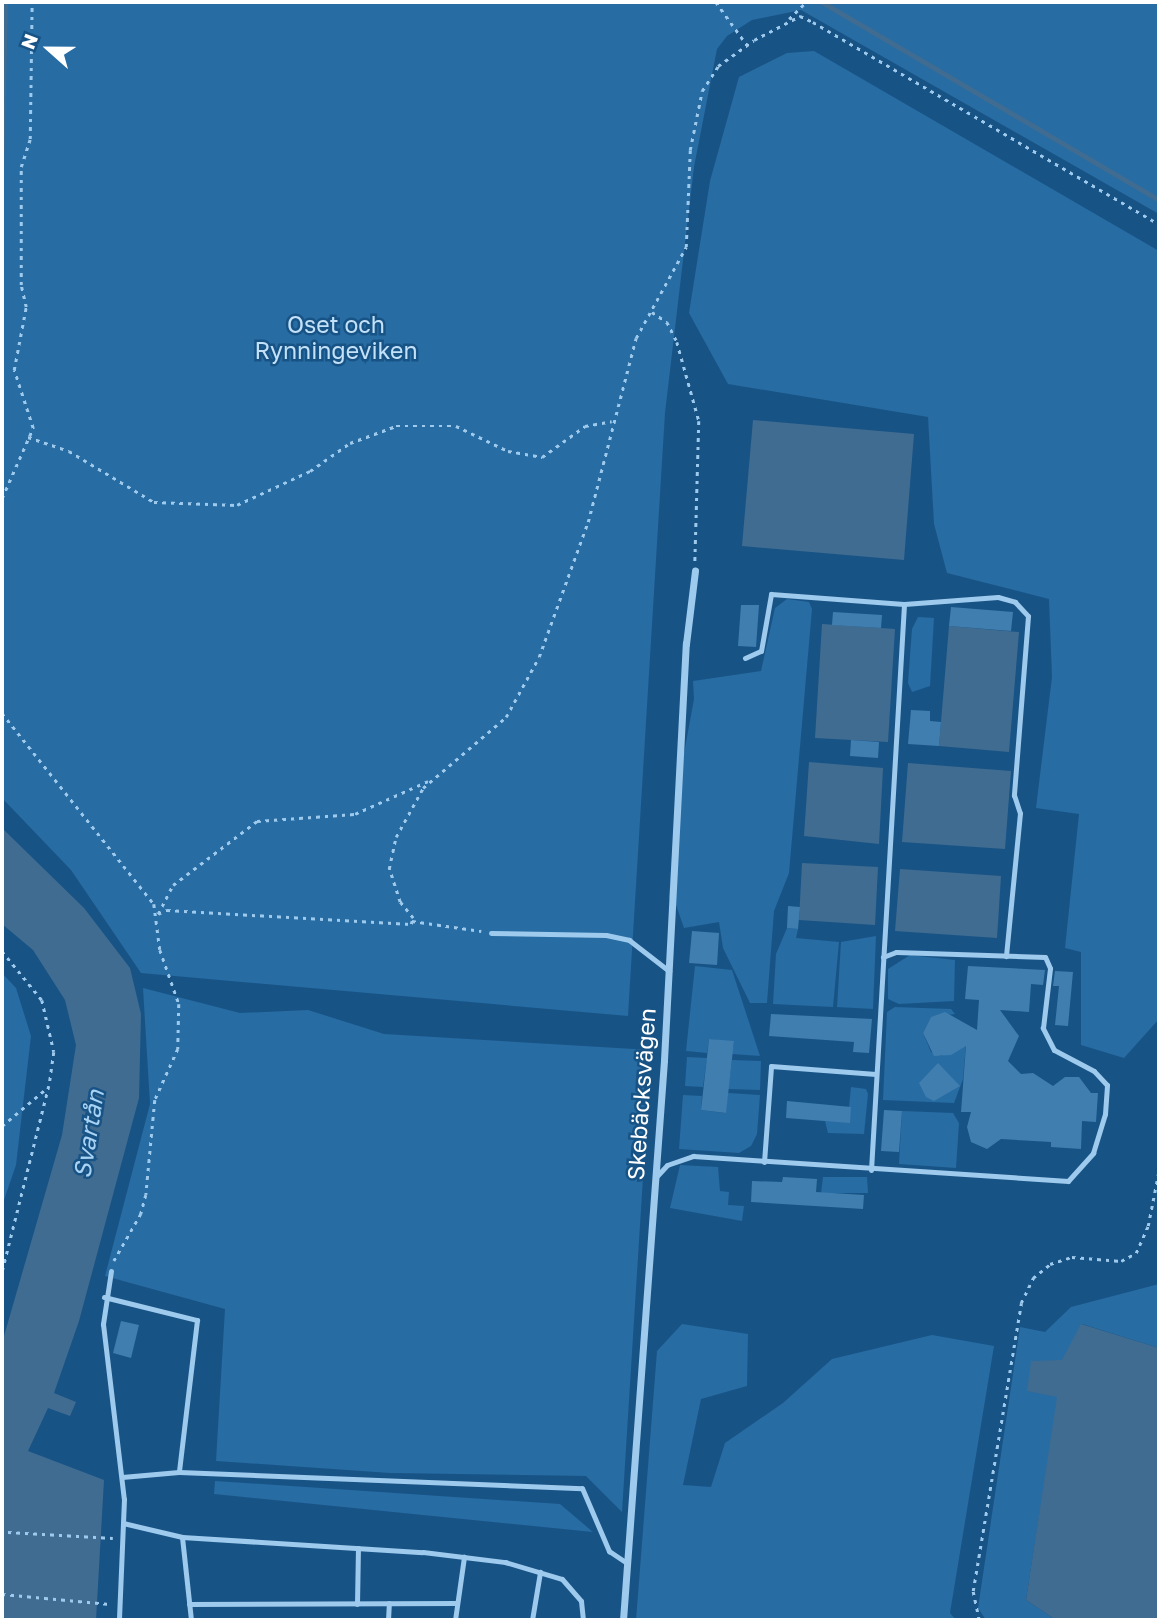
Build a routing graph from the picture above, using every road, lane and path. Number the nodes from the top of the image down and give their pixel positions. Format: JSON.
{"nodes":[{"id":1,"x":32,"y":2,"type":"edge"},
{"id":2,"x":716,"y":2,"type":"edge"},
{"id":3,"x":806,"y":2,"type":"edge"},
{"id":4,"x":787,"y":21,"type":"junction"},
{"id":5,"x":747,"y":45,"type":"junction"},
{"id":6,"x":1159,"y":224,"type":"edge"},
{"id":7,"x":652,"y":312,"type":"junction"},
{"id":8,"x":612,"y":422,"type":"junction"},
{"id":9,"x":28,"y":437,"type":"junction"},
{"id":10,"x":2,"y":498,"type":"edge"},
{"id":11,"x":695,"y":571,"type":"joint"},
{"id":12,"x":904,"y":604,"type":"junction"},
{"id":13,"x":744,"y":658,"type":"dead end"},
{"id":14,"x":2,"y":713,"type":"edge"},
{"id":15,"x":430,"y":780,"type":"junction"},
{"id":16,"x":158,"y":914,"type":"junction"},
{"id":17,"x":412,"y":921,"type":"junction"},
{"id":18,"x":491,"y":933,"type":"joint"},
{"id":19,"x":2,"y":951,"type":"edge"},
{"id":20,"x":1006,"y":956,"type":"junction"},
{"id":21,"x":883,"y":957,"type":"junction"},
{"id":22,"x":669,"y":971,"type":"junction"},
{"id":23,"x":876,"y":1074,"type":"junction"},
{"id":24,"x":49,"y":1086,"type":"junction"},
{"id":25,"x":2,"y":1126,"type":"edge"},
{"id":26,"x":764,"y":1161,"type":"junction"},
{"id":27,"x":871,"y":1170,"type":"junction"},
{"id":28,"x":1159,"y":1170,"type":"edge"},
{"id":29,"x":654,"y":1180,"type":"junction"},
{"id":30,"x":111,"y":1271,"type":"joint"},
{"id":31,"x":2,"y":1273,"type":"edge"},
{"id":32,"x":104,"y":1297,"type":"junction"},
{"id":33,"x":179,"y":1472,"type":"junction"},
{"id":34,"x":122,"y":1477,"type":"junction"},
{"id":35,"x":123,"y":1523,"type":"junction"},
{"id":36,"x":8,"y":1532,"type":"dead end"},
{"id":37,"x":182,"y":1537,"type":"junction"},
{"id":38,"x":122,"y":1539,"type":"junction"},
{"id":39,"x":358,"y":1548,"type":"junction"},
{"id":40,"x":464,"y":1557,"type":"junction"},
{"id":41,"x":627,"y":1563,"type":"junction"},
{"id":42,"x":540,"y":1572,"type":"junction"},
{"id":43,"x":2,"y":1594,"type":"edge"},
{"id":44,"x":389,"y":1603,"type":"junction"},
{"id":45,"x":457,"y":1603,"type":"junction"},
{"id":46,"x":189,"y":1604,"type":"junction"},
{"id":47,"x":357,"y":1604,"type":"junction"},
{"id":48,"x":120,"y":1605,"type":"junction"},
{"id":49,"x":119,"y":1620,"type":"edge"},
{"id":50,"x":191,"y":1620,"type":"edge"},
{"id":51,"x":388,"y":1620,"type":"edge"},
{"id":52,"x":455,"y":1620,"type":"edge"},
{"id":53,"x":532,"y":1620,"type":"edge"},
{"id":54,"x":583,"y":1620,"type":"edge"},
{"id":55,"x":623,"y":1620,"type":"edge"},
{"id":56,"x":979,"y":1620,"type":"edge"}],
"edges":[{"from":1,"to":9,"type":"path"},
{"from":2,"to":5,"type":"path"},
{"from":3,"to":4,"type":"path"},
{"from":4,"to":5,"type":"path"},
{"from":4,"to":6,"type":"path"},
{"from":5,"to":7,"type":"path"},
{"from":7,"to":8,"type":"path"},
{"from":7,"to":11,"type":"path"},
{"from":8,"to":9,"type":"path"},
{"from":8,"to":15,"type":"path"},
{"from":9,"to":10,"type":"path"},
{"from":11,"to":22,"type":"street","name":"Skebäcksvägen"},
{"from":12,"to":13,"type":"lane"},
{"from":12,"to":20,"type":"lane"},
{"from":12,"to":21,"type":"lane"},
{"from":14,"to":16,"type":"path"},
{"from":15,"to":16,"type":"path"},
{"from":15,"to":17,"type":"path"},
{"from":16,"to":17,"type":"path"},
{"from":16,"to":30,"type":"path"},
{"from":17,"to":18,"type":"path"},
{"from":18,"to":22,"type":"lane"},
{"from":19,"to":24,"type":"path"},
{"from":20,"to":21,"type":"lane"},
{"from":20,"to":27,"type":"lane"},
{"from":21,"to":23,"type":"lane"},
{"from":22,"to":29,"type":"street","name":"Skebäcksvägen"},
{"from":23,"to":26,"type":"lane"},
{"from":23,"to":27,"type":"lane"},
{"from":24,"to":25,"type":"path"},
{"from":24,"to":31,"type":"path"},
{"from":26,"to":27,"type":"lane"},
{"from":26,"to":29,"type":"lane"},
{"from":28,"to":56,"type":"path"},
{"from":29,"to":41,"type":"street","name":"Skebäcksvägen"},
{"from":30,"to":32,"type":"lane"},
{"from":32,"to":33,"type":"lane"},
{"from":32,"to":34,"type":"lane"},
{"from":33,"to":34,"type":"lane"},
{"from":33,"to":41,"type":"lane"},
{"from":34,"to":35,"type":"lane"},
{"from":35,"to":37,"type":"lane"},
{"from":35,"to":38,"type":"lane"},
{"from":36,"to":38,"type":"path"},
{"from":37,"to":39,"type":"lane"},
{"from":37,"to":46,"type":"lane"},
{"from":38,"to":48,"type":"lane"},
{"from":39,"to":40,"type":"lane"},
{"from":39,"to":47,"type":"lane"},
{"from":40,"to":42,"type":"lane"},
{"from":40,"to":45,"type":"lane"},
{"from":41,"to":55,"type":"street","name":"Skebäcksvägen"},
{"from":42,"to":53,"type":"lane"},
{"from":42,"to":54,"type":"lane"},
{"from":43,"to":48,"type":"path"},
{"from":44,"to":45,"type":"lane"},
{"from":44,"to":47,"type":"lane"},
{"from":44,"to":51,"type":"lane"},
{"from":45,"to":52,"type":"lane"},
{"from":46,"to":47,"type":"lane"},
{"from":46,"to":50,"type":"lane"},
{"from":48,"to":49,"type":"lane"}]}
